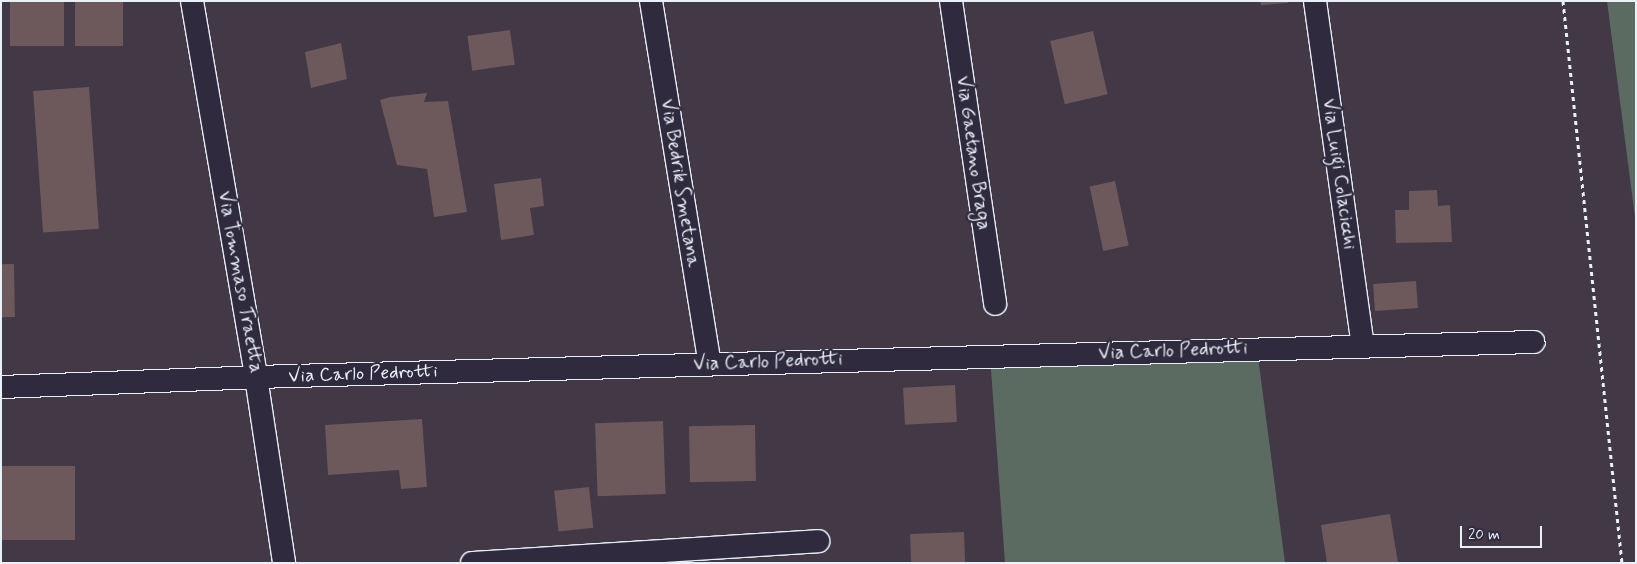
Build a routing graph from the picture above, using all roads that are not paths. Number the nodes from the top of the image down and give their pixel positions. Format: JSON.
{"nodes":[{"id":1,"x":192,"y":1,"type":"edge"},
{"id":2,"x":651,"y":1,"type":"edge"},
{"id":3,"x":951,"y":1,"type":"edge"},
{"id":4,"x":1315,"y":1,"type":"edge"},
{"id":5,"x":995,"y":304,"type":"dead end"},
{"id":6,"x":1534,"y":342,"type":"dead end"},
{"id":7,"x":1363,"y":346,"type":"junction"},
{"id":8,"x":710,"y":364,"type":"junction"},
{"id":9,"x":256,"y":377,"type":"junction"},
{"id":10,"x":1,"y":387,"type":"edge"},
{"id":11,"x":818,"y":541,"type":"dead end"},
{"id":12,"x":284,"y":563,"type":"edge"},
{"id":13,"x":472,"y":563,"type":"edge"}],
"edges":[{"from":1,"to":9,"type":"street","name":"Via Tommaso Traetta"},
{"from":2,"to":8,"type":"street","name":"Via Bedrik Smetana"},
{"from":3,"to":5,"type":"street","name":"Via Gaetano Braga"},
{"from":4,"to":7,"type":"street","name":"Via Luigi Colacicchi"},
{"from":6,"to":7,"type":"street","name":"Via Carlo Pedrotti"},
{"from":7,"to":8,"type":"street","name":"Via Carlo Pedrotti"},
{"from":8,"to":9,"type":"street","name":"Via Carlo Pedrotti"},
{"from":9,"to":10,"type":"street","name":"Via Carlo Pedrotti"},
{"from":9,"to":12,"type":"street","name":"Via Tommaso Traetta"},
{"from":11,"to":13,"type":"street"}]}
